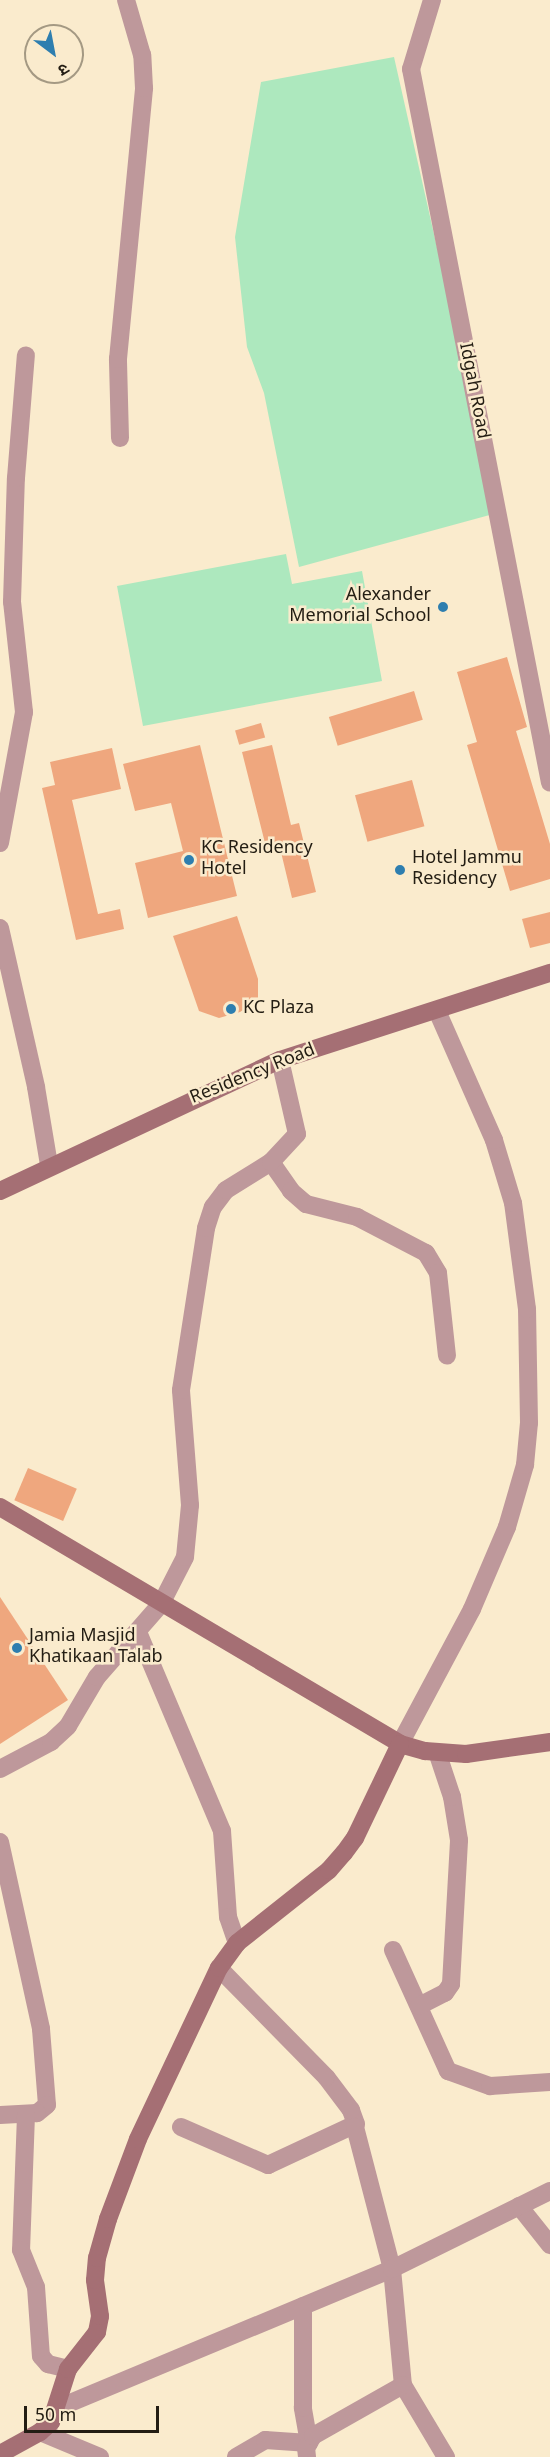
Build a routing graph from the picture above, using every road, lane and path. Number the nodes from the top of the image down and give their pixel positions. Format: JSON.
{"nodes":[{"id":1,"x":126,"y":0,"type":"edge"},
{"id":2,"x":432,"y":0,"type":"edge"},
{"id":3,"x":26,"y":355,"type":"dead end"},
{"id":4,"x":120,"y":438,"type":"dead end"},
{"id":5,"x":550,"y":783,"type":"edge"},
{"id":6,"x":0,"y":843,"type":"edge"},
{"id":7,"x":0,"y":928,"type":"edge"},
{"id":8,"x":550,"y":973,"type":"edge"},
{"id":9,"x":437,"y":1011,"type":"junction"},
{"id":10,"x":280,"y":1060,"type":"junction"},
{"id":11,"x":272,"y":1162,"type":"junction"},
{"id":12,"x":49,"y":1165,"type":"junction"},
{"id":13,"x":0,"y":1191,"type":"edge"},
{"id":14,"x":447,"y":1356,"type":"dead end"},
{"id":15,"x":0,"y":1506,"type":"edge"},
{"id":16,"x":161,"y":1604,"type":"junction"},
{"id":17,"x":138,"y":1632,"type":"junction"},
{"id":18,"x":550,"y":1742,"type":"edge"},
{"id":19,"x":400,"y":1744,"type":"junction"},
{"id":20,"x":437,"y":1752,"type":"junction"},
{"id":21,"x":0,"y":1769,"type":"edge"},
{"id":22,"x":0,"y":1842,"type":"edge"},
{"id":23,"x":237,"y":1943,"type":"junction"},
{"id":24,"x":393,"y":1950,"type":"dead end"},
{"id":25,"x":219,"y":1968,"type":"junction"},
{"id":26,"x":419,"y":2006,"type":"junction"},
{"id":27,"x":550,"y":2082,"type":"edge"},
{"id":28,"x":0,"y":2115,"type":"edge"},
{"id":29,"x":26,"y":2115,"type":"junction"},
{"id":30,"x":181,"y":2127,"type":"dead end"},
{"id":31,"x":355,"y":2127,"type":"junction"},
{"id":32,"x":550,"y":2191,"type":"edge"},
{"id":33,"x":519,"y":2206,"type":"junction"},
{"id":34,"x":550,"y":2245,"type":"edge"},
{"id":35,"x":392,"y":2269,"type":"junction"},
{"id":36,"x":303,"y":2306,"type":"junction"},
{"id":37,"x":68,"y":2369,"type":"junction"},
{"id":38,"x":403,"y":2385,"type":"junction"},
{"id":39,"x":58,"y":2408,"type":"junction"},
{"id":40,"x":40,"y":2432,"type":"junction"},
{"id":41,"x":308,"y":2450,"type":"edge"},
{"id":42,"x":0,"y":2454,"type":"edge"},
{"id":43,"x":100,"y":2457,"type":"edge"},
{"id":44,"x":236,"y":2457,"type":"edge"},
{"id":45,"x":446,"y":2457,"type":"edge"}],
"edges":[{"from":1,"to":4,"type":"street"},
{"from":2,"to":5,"type":"street","name":"Idgah Road"},
{"from":3,"to":6,"type":"street"},
{"from":7,"to":12,"type":"street"},
{"from":8,"to":9,"type":"street","name":"Residency Road"},
{"from":9,"to":10,"type":"street","name":"Residency Road"},
{"from":9,"to":19,"type":"street"},
{"from":10,"to":11,"type":"street"},
{"from":10,"to":12,"type":"street","name":"Residency Road"},
{"from":11,"to":14,"type":"street"},
{"from":11,"to":16,"type":"street"},
{"from":12,"to":13,"type":"street","name":"Residency Road"},
{"from":15,"to":16,"type":"street"},
{"from":16,"to":17,"type":"street"},
{"from":16,"to":19,"type":"street"},
{"from":17,"to":21,"type":"street"},
{"from":17,"to":23,"type":"street"},
{"from":18,"to":20,"type":"street"},
{"from":19,"to":20,"type":"street"},
{"from":19,"to":23,"type":"street"},
{"from":20,"to":26,"type":"street"},
{"from":22,"to":29,"type":"street"},
{"from":23,"to":25,"type":"street"},
{"from":24,"to":26,"type":"street"},
{"from":25,"to":31,"type":"street"},
{"from":25,"to":37,"type":"street"},
{"from":26,"to":27,"type":"street"},
{"from":28,"to":29,"type":"street"},
{"from":29,"to":37,"type":"street"},
{"from":30,"to":31,"type":"street"},
{"from":31,"to":35,"type":"street"},
{"from":32,"to":33,"type":"street"},
{"from":33,"to":34,"type":"street"},
{"from":33,"to":35,"type":"street"},
{"from":35,"to":36,"type":"street"},
{"from":35,"to":38,"type":"street"},
{"from":36,"to":39,"type":"street"},
{"from":36,"to":41,"type":"street"},
{"from":37,"to":39,"type":"street"},
{"from":38,"to":41,"type":"street"},
{"from":38,"to":45,"type":"street"},
{"from":39,"to":40,"type":"street"},
{"from":40,"to":42,"type":"street"},
{"from":40,"to":43,"type":"street"},
{"from":41,"to":44,"type":"street"}]}
